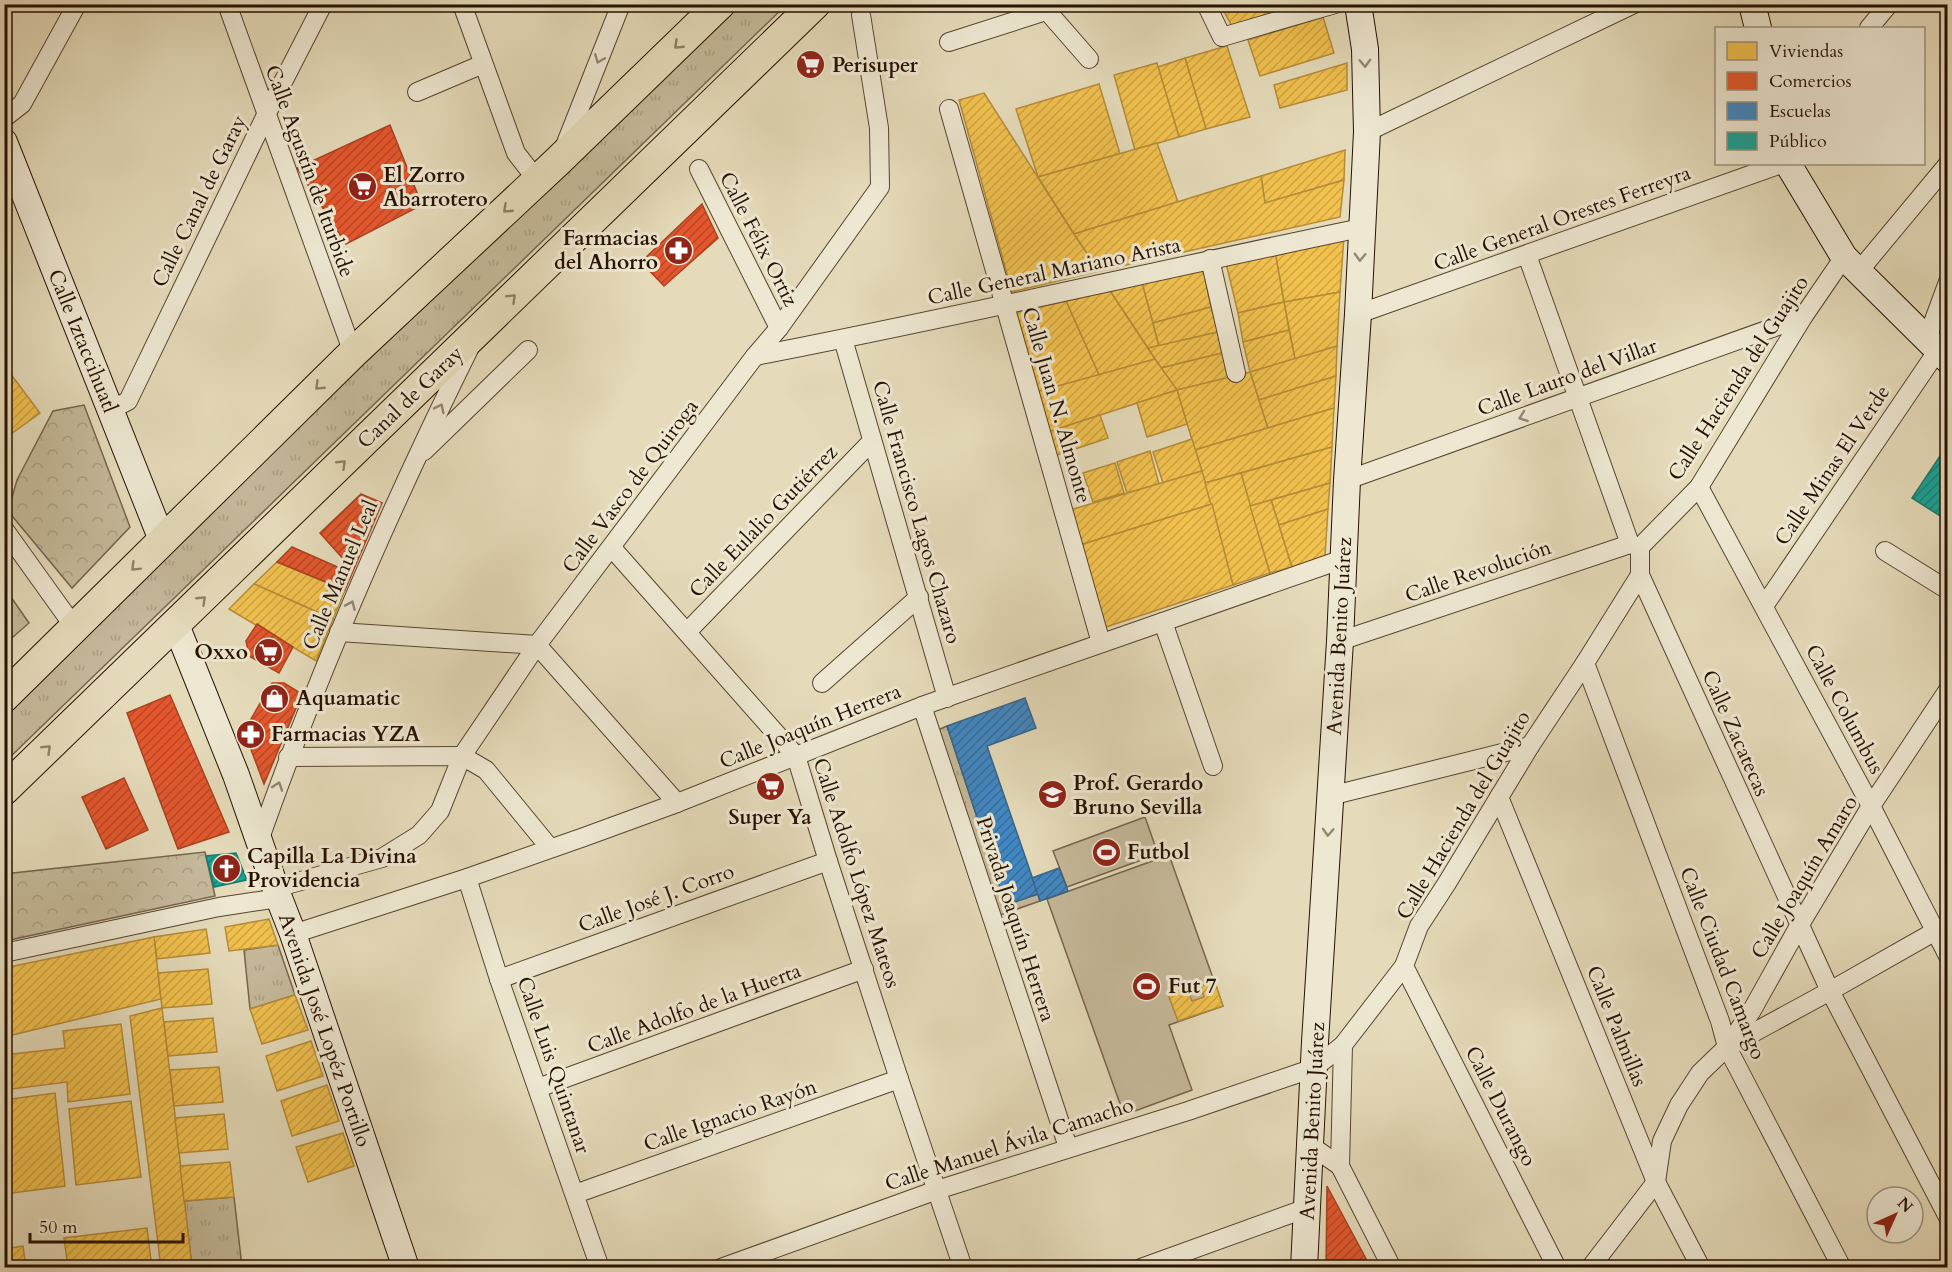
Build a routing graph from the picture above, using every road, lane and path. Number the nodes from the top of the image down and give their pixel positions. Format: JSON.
{"nodes":[{"id":1,"x":77,"y":4,"type":"edge"},
{"id":2,"x":227,"y":4,"type":"edge"},
{"id":3,"x":462,"y":4,"type":"edge"},
{"id":4,"x":621,"y":4,"type":"edge"},
{"id":5,"x":720,"y":4,"type":"edge"},
{"id":6,"x":815,"y":4,"type":"edge"},
{"id":7,"x":1206,"y":4,"type":"edge"},
{"id":8,"x":1335,"y":4,"type":"edge"},
{"id":9,"x":1358,"y":4,"type":"edge"},
{"id":10,"x":1634,"y":4,"type":"edge"},
{"id":11,"x":1752,"y":4,"type":"edge"},
{"id":12,"x":1889,"y":4,"type":"edge"},
{"id":13,"x":322,"y":5,"type":"edge"},
{"id":14,"x":1044,"y":8,"type":"edge"},
{"id":15,"x":861,"y":15,"type":"dead end"},
{"id":16,"x":1758,"y":27,"type":"edge"},
{"id":17,"x":1870,"y":27,"type":"edge"},
{"id":18,"x":949,"y":42,"type":"dead end"},
{"id":19,"x":1089,"y":58,"type":"dead end"},
{"id":20,"x":483,"y":64,"type":"junction"},
{"id":21,"x":417,"y":92,"type":"dead end"},
{"id":22,"x":949,"y":109,"type":"dead end"},
{"id":23,"x":266,"y":115,"type":"junction"},
{"id":24,"x":4,"y":118,"type":"edge"},
{"id":25,"x":1367,"y":132,"type":"junction"},
{"id":26,"x":4,"y":142,"type":"edge"},
{"id":27,"x":558,"y":161,"type":"junction"},
{"id":28,"x":1947,"y":164,"type":"edge"},
{"id":29,"x":1778,"y":165,"type":"edge"},
{"id":30,"x":1789,"y":165,"type":"edge"},
{"id":31,"x":699,"y":169,"type":"dead end"},
{"id":32,"x":537,"y":180,"type":"junction"},
{"id":33,"x":1361,"y":228,"type":"junction"},
{"id":34,"x":1527,"y":255,"type":"junction"},
{"id":35,"x":1210,"y":259,"type":"junction"},
{"id":36,"x":1852,"y":264,"type":"junction"},
{"id":37,"x":1947,"y":282,"type":"edge"},
{"id":38,"x":1005,"y":306,"type":"junction"},
{"id":39,"x":1358,"y":314,"type":"junction"},
{"id":40,"x":1803,"y":317,"type":"junction"},
{"id":41,"x":779,"y":328,"type":"junction"},
{"id":42,"x":477,"y":332,"type":"junction"},
{"id":43,"x":843,"y":339,"type":"junction"},
{"id":44,"x":348,"y":340,"type":"junction"},
{"id":45,"x":528,"y":350,"type":"dead end"},
{"id":46,"x":1937,"y":350,"type":"edge"},
{"id":47,"x":755,"y":356,"type":"junction"},
{"id":48,"x":1236,"y":373,"type":"dead end"},
{"id":49,"x":1578,"y":397,"type":"junction"},
{"id":50,"x":110,"y":410,"type":"junction"},
{"id":51,"x":872,"y":441,"type":"junction"},
{"id":52,"x":414,"y":460,"type":"junction"},
{"id":53,"x":1347,"y":480,"type":"junction"},
{"id":54,"x":1699,"y":487,"type":"junction"},
{"id":55,"x":4,"y":529,"type":"edge"},
{"id":56,"x":162,"y":540,"type":"junction"},
{"id":57,"x":1635,"y":545,"type":"junction"},
{"id":58,"x":612,"y":548,"type":"junction"},
{"id":59,"x":1885,"y":551,"type":"dead end"},
{"id":60,"x":1343,"y":559,"type":"junction"},
{"id":61,"x":1640,"y":575,"type":"junction"},
{"id":62,"x":1947,"y":590,"type":"edge"},
{"id":63,"x":919,"y":597,"type":"junction"},
{"id":64,"x":1764,"y":606,"type":"junction"},
{"id":65,"x":1163,"y":622,"type":"junction"},
{"id":66,"x":176,"y":625,"type":"junction"},
{"id":67,"x":75,"y":628,"type":"junction"},
{"id":68,"x":339,"y":632,"type":"junction"},
{"id":69,"x":687,"y":632,"type":"junction"},
{"id":70,"x":1340,"y":641,"type":"junction"},
{"id":71,"x":1101,"y":643,"type":"junction"},
{"id":72,"x":537,"y":645,"type":"junction"},
{"id":73,"x":1585,"y":663,"type":"junction"},
{"id":74,"x":822,"y":683,"type":"dead end"},
{"id":75,"x":1947,"y":690,"type":"edge"},
{"id":76,"x":4,"y":697,"type":"edge"},
{"id":77,"x":947,"y":698,"type":"junction"},
{"id":78,"x":922,"y":706,"type":"junction"},
{"id":79,"x":1530,"y":746,"type":"junction"},
{"id":80,"x":462,"y":756,"type":"junction"},
{"id":81,"x":796,"y":756,"type":"junction"},
{"id":82,"x":288,"y":757,"type":"junction"},
{"id":83,"x":1213,"y":766,"type":"dead end"},
{"id":84,"x":4,"y":790,"type":"edge"},
{"id":85,"x":1330,"y":796,"type":"junction"},
{"id":86,"x":1499,"y":797,"type":"junction"},
{"id":87,"x":677,"y":803,"type":"junction"},
{"id":88,"x":1871,"y":806,"type":"junction"},
{"id":89,"x":259,"y":841,"type":"junction"},
{"id":90,"x":550,"y":848,"type":"junction"},
{"id":91,"x":828,"y":861,"type":"junction"},
{"id":92,"x":467,"y":878,"type":"junction"},
{"id":93,"x":277,"y":893,"type":"junction"},
{"id":94,"x":1799,"y":926,"type":"junction"},
{"id":95,"x":1941,"y":928,"type":"edge"},
{"id":96,"x":293,"y":934,"type":"junction"},
{"id":97,"x":4,"y":954,"type":"edge"},
{"id":98,"x":1947,"y":956,"type":"edge"},
{"id":99,"x":1404,"y":966,"type":"junction"},
{"id":100,"x":864,"y":969,"type":"junction"},
{"id":101,"x":499,"y":979,"type":"junction"},
{"id":102,"x":1830,"y":991,"type":"junction"},
{"id":103,"x":1343,"y":1045,"type":"junction"},
{"id":104,"x":1727,"y":1047,"type":"junction"},
{"id":105,"x":1314,"y":1068,"type":"junction"},
{"id":106,"x":899,"y":1079,"type":"junction"},
{"id":107,"x":538,"y":1088,"type":"junction"},
{"id":108,"x":1310,"y":1145,"type":"junction"},
{"id":109,"x":1068,"y":1147,"type":"junction"},
{"id":110,"x":1340,"y":1166,"type":"junction"},
{"id":111,"x":1656,"y":1182,"type":"junction"},
{"id":112,"x":937,"y":1190,"type":"junction"},
{"id":113,"x":575,"y":1194,"type":"junction"},
{"id":114,"x":1307,"y":1208,"type":"junction"},
{"id":115,"x":1947,"y":1217,"type":"edge"},
{"id":116,"x":406,"y":1268,"type":"edge"},
{"id":117,"x":600,"y":1268,"type":"edge"},
{"id":118,"x":721,"y":1268,"type":"edge"},
{"id":119,"x":963,"y":1268,"type":"edge"},
{"id":120,"x":1141,"y":1268,"type":"edge"},
{"id":121,"x":1304,"y":1268,"type":"edge"},
{"id":122,"x":1392,"y":1268,"type":"edge"},
{"id":123,"x":1557,"y":1268,"type":"edge"},
{"id":124,"x":1590,"y":1268,"type":"edge"},
{"id":125,"x":1701,"y":1268,"type":"edge"},
{"id":126,"x":1842,"y":1268,"type":"edge"}],
"edges":[{"from":1,"to":24,"type":"street"},
{"from":2,"to":23,"type":"street","name":"Calle Agustín de Iturbide"},
{"from":3,"to":20,"type":"street"},
{"from":4,"to":27,"type":"street","one_way":true},
{"from":5,"to":27,"type":"main road","one_way":true},
{"from":42,"to":6,"type":"main road","name":"Canal de Garay","one_way":true},
{"from":7,"to":8,"type":"street"},
{"from":9,"to":25,"type":"street","name":"Avenida Benito Juárez","one_way":true},
{"from":10,"to":25,"type":"street"},
{"from":11,"to":16,"type":"street"},
{"from":12,"to":17,"type":"street"},
{"from":13,"to":23,"type":"street","name":"Calle Canal de Garay"},
{"from":14,"to":18,"type":"street"},
{"from":14,"to":19,"type":"street"},
{"from":15,"to":41,"type":"street","name":"Calle Vasco de Quiroga"},
{"from":20,"to":21,"type":"street"},
{"from":20,"to":32,"type":"street"},
{"from":22,"to":38,"type":"street","name":"Calle Juan N. Almonte"},
{"from":23,"to":44,"type":"street","name":"Calle Agustín de Iturbide"},
{"from":23,"to":50,"type":"street","name":"Calle Canal de Garay"},
{"from":25,"to":33,"type":"street","name":"Avenida Benito Juárez"},
{"from":26,"to":50,"type":"street","name":"Calle Iztaccihuatl"},
{"from":27,"to":32,"type":"main road"},
{"from":28,"to":36,"type":"street","name":"Calle Hacienda del Guajito"},
{"from":29,"to":34,"type":"street","name":"Calle General Orestes Ferreyra"},
{"from":30,"to":36,"type":"street"},
{"from":31,"to":41,"type":"street","name":"Calle Félix Ortiz"},
{"from":32,"to":44,"type":"main road","one_way":true},
{"from":33,"to":35,"type":"street","name":"Calle General Mariano Arista"},
{"from":33,"to":39,"type":"street","name":"Avenida Benito Juárez","one_way":true},
{"from":34,"to":39,"type":"street","name":"Calle General Orestes Ferreyra"},
{"from":34,"to":49,"type":"street","name":"Calle Zacatecas"},
{"from":35,"to":38,"type":"street","name":"Calle General Mariano Arista"},
{"from":35,"to":48,"type":"street"},
{"from":36,"to":40,"type":"street","name":"Calle Hacienda del Guajito"},
{"from":36,"to":46,"type":"street"},
{"from":37,"to":46,"type":"street","name":"Calle Minas El Verde"},
{"from":38,"to":43,"type":"street","name":"Calle General Mariano Arista"},
{"from":38,"to":71,"type":"street","name":"Calle Juan N. Almonte"},
{"from":39,"to":53,"type":"street","name":"Avenida Benito Juárez"},
{"from":40,"to":49,"type":"street","name":"Calle Lauro del Villar"},
{"from":40,"to":54,"type":"street","name":"Calle Hacienda del Guajito"},
{"from":41,"to":47,"type":"street","name":"Calle Vasco de Quiroga"},
{"from":52,"to":42,"type":"street","name":"Calle Manuel Leal","one_way":true},
{"from":66,"to":42,"type":"main road","name":"Canal de Garay","one_way":true},
{"from":43,"to":47,"type":"street","name":"Calle General Mariano Arista"},
{"from":43,"to":51,"type":"street","name":"Calle Francisco Lagos Chazaro"},
{"from":44,"to":56,"type":"main road","one_way":true},
{"from":45,"to":52,"type":"street"},
{"from":46,"to":64,"type":"street","name":"Calle Minas El Verde"},
{"from":47,"to":58,"type":"street","name":"Calle Vasco de Quiroga"},
{"from":49,"to":53,"type":"street","name":"Calle Lauro del Villar","one_way":true},
{"from":49,"to":57,"type":"street","name":"Calle Zacatecas"},
{"from":50,"to":56,"type":"street","name":"Calle Iztaccihuatl"},
{"from":51,"to":63,"type":"street","name":"Calle Francisco Lagos Chazaro"},
{"from":51,"to":69,"type":"street","name":"Calle Eulalio Gutiérrez"},
{"from":68,"to":52,"type":"street","name":"Calle Manuel Leal","one_way":true},
{"from":53,"to":60,"type":"street","name":"Avenida Benito Juárez"},
{"from":54,"to":57,"type":"street","name":"Calle Hacienda del Guajito"},
{"from":54,"to":64,"type":"street","name":"Calle Columbus"},
{"from":55,"to":67,"type":"street"},
{"from":56,"to":67,"type":"main road","one_way":true},
{"from":57,"to":61,"type":"street","name":"Calle Zacatecas"},
{"from":57,"to":70,"type":"street","name":"Calle Revolución"},
{"from":58,"to":69,"type":"street","name":"Calle Adolfo López Mateos"},
{"from":58,"to":72,"type":"street","name":"Calle Vasco de Quiroga"},
{"from":59,"to":62,"type":"street"},
{"from":60,"to":65,"type":"street","name":"Calle Joaquín Herrera"},
{"from":60,"to":70,"type":"street","name":"Avenida Benito Juárez"},
{"from":61,"to":73,"type":"street","name":"Calle Hacienda del Guajito"},
{"from":61,"to":94,"type":"street","name":"Calle Zacatecas"},
{"from":63,"to":74,"type":"street"},
{"from":63,"to":77,"type":"street","name":"Calle Francisco Lagos Chazaro"},
{"from":64,"to":88,"type":"street","name":"Calle Columbus"},
{"from":65,"to":71,"type":"street","name":"Calle Joaquín Herrera"},
{"from":65,"to":83,"type":"street"},
{"from":84,"to":66,"type":"main road","name":"Canal de Garay","one_way":true},
{"from":66,"to":89,"type":"street","name":"Avenida José Lopéz Portillo"},
{"from":67,"to":76,"type":"main road"},
{"from":68,"to":72,"type":"street"},
{"from":68,"to":82,"type":"street","name":"Calle Manuel Leal"},
{"from":69,"to":81,"type":"street","name":"Calle Adolfo López Mateos"},
{"from":70,"to":85,"type":"street","name":"Avenida Benito Juárez"},
{"from":71,"to":77,"type":"street","name":"Calle Joaquín Herrera"},
{"from":72,"to":80,"type":"street","name":"Calle Vasco de Quiroga"},
{"from":72,"to":87,"type":"street"},
{"from":73,"to":79,"type":"street","name":"Calle Hacienda del Guajito"},
{"from":73,"to":104,"type":"street","name":"Calle Ciudad Camargo"},
{"from":75,"to":88,"type":"street","name":"Calle Joaquín Amaro"},
{"from":77,"to":78,"type":"street","name":"Calle Joaquín Herrera"},
{"from":78,"to":81,"type":"street","name":"Calle Joaquín Herrera"},
{"from":78,"to":109,"type":"street","name":"Privada Joaquín Herrera"},
{"from":79,"to":85,"type":"street"},
{"from":79,"to":86,"type":"street","name":"Calle Hacienda del Guajito"},
{"from":80,"to":82,"type":"street"},
{"from":80,"to":90,"type":"street"},
{"from":80,"to":93,"type":"street","name":"Calle Vasco de Quiroga"},
{"from":81,"to":87,"type":"street","name":"Calle Joaquín Herrera"},
{"from":81,"to":91,"type":"street","name":"Calle Adolfo López Mateos"},
{"from":89,"to":82,"type":"street","name":"Calle Manuel Leal","one_way":true},
{"from":85,"to":105,"type":"street","name":"Avenida Benito Juárez","one_way":true},
{"from":86,"to":99,"type":"street","name":"Calle Hacienda del Guajito"},
{"from":86,"to":111,"type":"street","name":"Calle Palmillas"},
{"from":87,"to":90,"type":"street","name":"Calle Joaquín Herrera"},
{"from":88,"to":94,"type":"street","name":"Calle Joaquín Amaro"},
{"from":88,"to":95,"type":"street","name":"Calle Columbus"},
{"from":89,"to":93,"type":"street","name":"Avenida José Lopéz Portillo"},
{"from":90,"to":92,"type":"street","name":"Calle Joaquín Herrera"},
{"from":91,"to":100,"type":"street","name":"Calle Adolfo López Mateos"},
{"from":91,"to":101,"type":"street","name":"Calle José J. Corro"},
{"from":92,"to":96,"type":"street","name":"Calle Joaquín Herrera"},
{"from":92,"to":101,"type":"street","name":"Calle Luis Quintanar"},
{"from":93,"to":96,"type":"street","name":"Avenida José Lopéz Portillo"},
{"from":93,"to":97,"type":"street"},
{"from":94,"to":102,"type":"street","name":"Calle Zacatecas"},
{"from":94,"to":104,"type":"street","name":"Calle Joaquín Amaro"},
{"from":95,"to":98,"type":"street","name":"Calle Columbus"},
{"from":95,"to":102,"type":"street"},
{"from":96,"to":116,"type":"street","name":"Avenida José Lopéz Portillo"},
{"from":99,"to":103,"type":"street","name":"Calle Hacienda del Guajito"},
{"from":99,"to":123,"type":"street","name":"Calle Durango"},
{"from":100,"to":106,"type":"street","name":"Calle Adolfo López Mateos"},
{"from":100,"to":107,"type":"street","name":"Calle Adolfo de la Huerta"},
{"from":101,"to":107,"type":"street","name":"Calle Luis Quintanar"},
{"from":102,"to":104,"type":"street"},
{"from":102,"to":115,"type":"street","name":"Calle Zacatecas"},
{"from":103,"to":105,"type":"street","name":"Calle Hacienda del Guajito"},
{"from":103,"to":110,"type":"street"},
{"from":104,"to":111,"type":"street","name":"Calle Joaquín Amaro"},
{"from":104,"to":126,"type":"street","name":"Calle Ciudad Camargo"},
{"from":105,"to":108,"type":"street","name":"Avenida Benito Juárez"},
{"from":105,"to":109,"type":"street","name":"Calle Manuel Ávila Camacho"},
{"from":106,"to":112,"type":"street","name":"Calle Adolfo López Mateos"},
{"from":106,"to":113,"type":"street","name":"Calle Ignacio Rayón"},
{"from":107,"to":113,"type":"street","name":"Calle Luis Quintanar"},
{"from":108,"to":110,"type":"street"},
{"from":108,"to":114,"type":"street","name":"Avenida Benito Juárez"},
{"from":109,"to":112,"type":"street","name":"Calle Manuel Ávila Camacho"},
{"from":110,"to":122,"type":"street"},
{"from":111,"to":124,"type":"street","name":"Calle Joaquín Amaro"},
{"from":111,"to":125,"type":"street","name":"Calle Palmillas"},
{"from":112,"to":118,"type":"street","name":"Calle Manuel Ávila Camacho"},
{"from":112,"to":119,"type":"street","name":"Calle Adolfo López Mateos"},
{"from":113,"to":117,"type":"street","name":"Calle Luis Quintanar"},
{"from":114,"to":120,"type":"street"},
{"from":114,"to":121,"type":"street","name":"Avenida Benito Juárez"}]}
